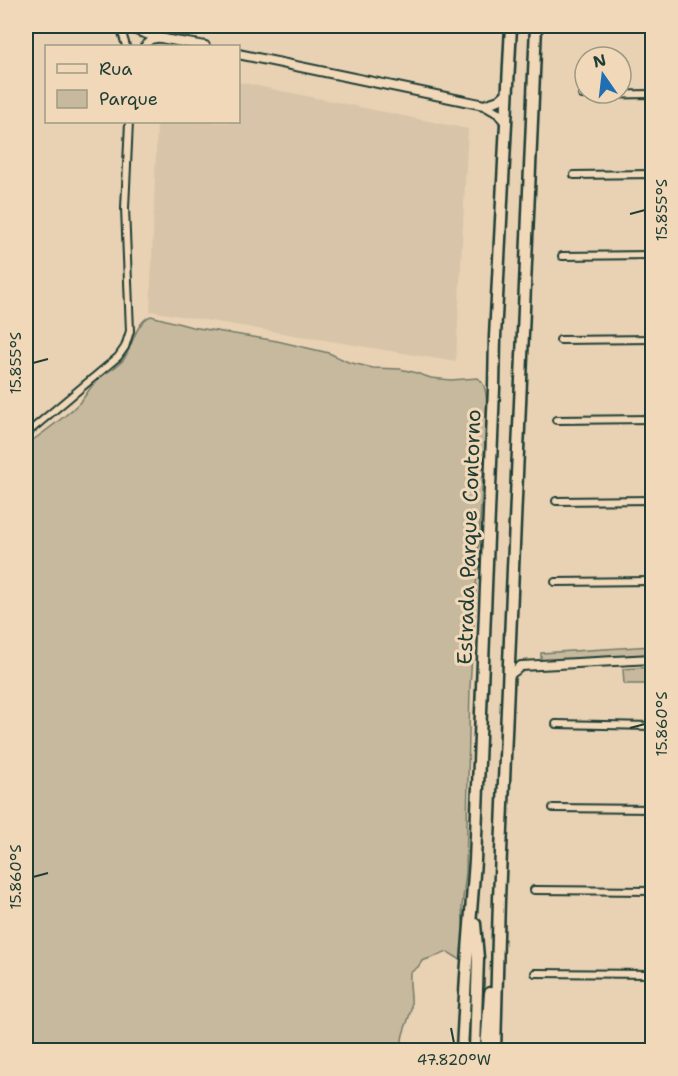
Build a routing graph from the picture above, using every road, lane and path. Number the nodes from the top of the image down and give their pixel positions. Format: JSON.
{"nodes":[{"id":1,"x":120,"y":26,"type":"edge"},
{"id":2,"x":128,"y":26,"type":"edge"},
{"id":3,"x":511,"y":26,"type":"edge"},
{"id":4,"x":536,"y":26,"type":"edge"},
{"id":5,"x":165,"y":38,"type":"junction"},
{"id":6,"x":126,"y":45,"type":"edge"},
{"id":7,"x":145,"y":45,"type":"edge"},
{"id":8,"x":200,"y":45,"type":"edge"},
{"id":9,"x":240,"y":54,"type":"edge"},
{"id":10,"x":508,"y":92,"type":"junction"},
{"id":11,"x":652,"y":94,"type":"edge"},
{"id":12,"x":633,"y":95,"type":"edge"},
{"id":13,"x":484,"y":105,"type":"junction"},
{"id":14,"x":129,"y":123,"type":"edge"},
{"id":15,"x":506,"y":123,"type":"junction"},
{"id":16,"x":652,"y":174,"type":"edge"},
{"id":17,"x":574,"y":175,"type":"dead end"},
{"id":18,"x":652,"y":255,"type":"edge"},
{"id":19,"x":562,"y":256,"type":"dead end"},
{"id":20,"x":652,"y":339,"type":"edge"},
{"id":21,"x":561,"y":340,"type":"dead end"},
{"id":22,"x":652,"y":419,"type":"edge"},
{"id":23,"x":556,"y":420,"type":"dead end"},
{"id":24,"x":26,"y":434,"type":"edge"},
{"id":25,"x":652,"y":500,"type":"edge"},
{"id":26,"x":556,"y":501,"type":"dead end"},
{"id":27,"x":652,"y":581,"type":"edge"},
{"id":28,"x":555,"y":582,"type":"dead end"},
{"id":29,"x":509,"y":659,"type":"junction"},
{"id":30,"x":652,"y":659,"type":"edge"},
{"id":31,"x":521,"y":666,"type":"junction"},
{"id":32,"x":508,"y":676,"type":"junction"},
{"id":33,"x":556,"y":724,"type":"dead end"},
{"id":34,"x":652,"y":726,"type":"edge"},
{"id":35,"x":553,"y":808,"type":"dead end"},
{"id":36,"x":652,"y":809,"type":"edge"},
{"id":37,"x":500,"y":879,"type":"junction"},
{"id":38,"x":473,"y":888,"type":"junction"},
{"id":39,"x":534,"y":890,"type":"dead end"},
{"id":40,"x":652,"y":891,"type":"edge"},
{"id":41,"x":535,"y":973,"type":"dead end"},
{"id":42,"x":652,"y":974,"type":"edge"},
{"id":43,"x":462,"y":1050,"type":"edge"},
{"id":44,"x":475,"y":1050,"type":"edge"},
{"id":45,"x":486,"y":1050,"type":"edge"},
{"id":46,"x":495,"y":1050,"type":"edge"}],
"edges":[{"from":1,"to":6,"type":"street"},
{"from":2,"to":5,"type":"street"},
{"from":3,"to":10,"type":"highway","name":"Estrada Parque Contorno"},
{"from":4,"to":29,"type":"highway"},
{"from":5,"to":7,"type":"street"},
{"from":5,"to":8,"type":"street"},
{"from":9,"to":13,"type":"street"},
{"from":10,"to":13,"type":"street"},
{"from":10,"to":15,"type":"highway","name":"Estrada Parque Contorno"},
{"from":11,"to":12,"type":"street"},
{"from":13,"to":15,"type":"street"},
{"from":14,"to":24,"type":"street"},
{"from":15,"to":38,"type":"highway","name":"Estrada Parque Contorno"},
{"from":16,"to":17,"type":"street"},
{"from":18,"to":19,"type":"street"},
{"from":20,"to":21,"type":"street"},
{"from":22,"to":23,"type":"street"},
{"from":25,"to":26,"type":"street"},
{"from":27,"to":28,"type":"street"},
{"from":29,"to":31,"type":"street"},
{"from":29,"to":32,"type":"highway"},
{"from":30,"to":31,"type":"street"},
{"from":31,"to":32,"type":"street"},
{"from":32,"to":37,"type":"highway"},
{"from":33,"to":34,"type":"street"},
{"from":35,"to":36,"type":"street"},
{"from":37,"to":45,"type":"highway"},
{"from":37,"to":46,"type":"highway"},
{"from":38,"to":43,"type":"highway","name":"Estrada Parque Contorno"},
{"from":38,"to":44,"type":"highway"},
{"from":39,"to":40,"type":"street"},
{"from":41,"to":42,"type":"street"}]}
